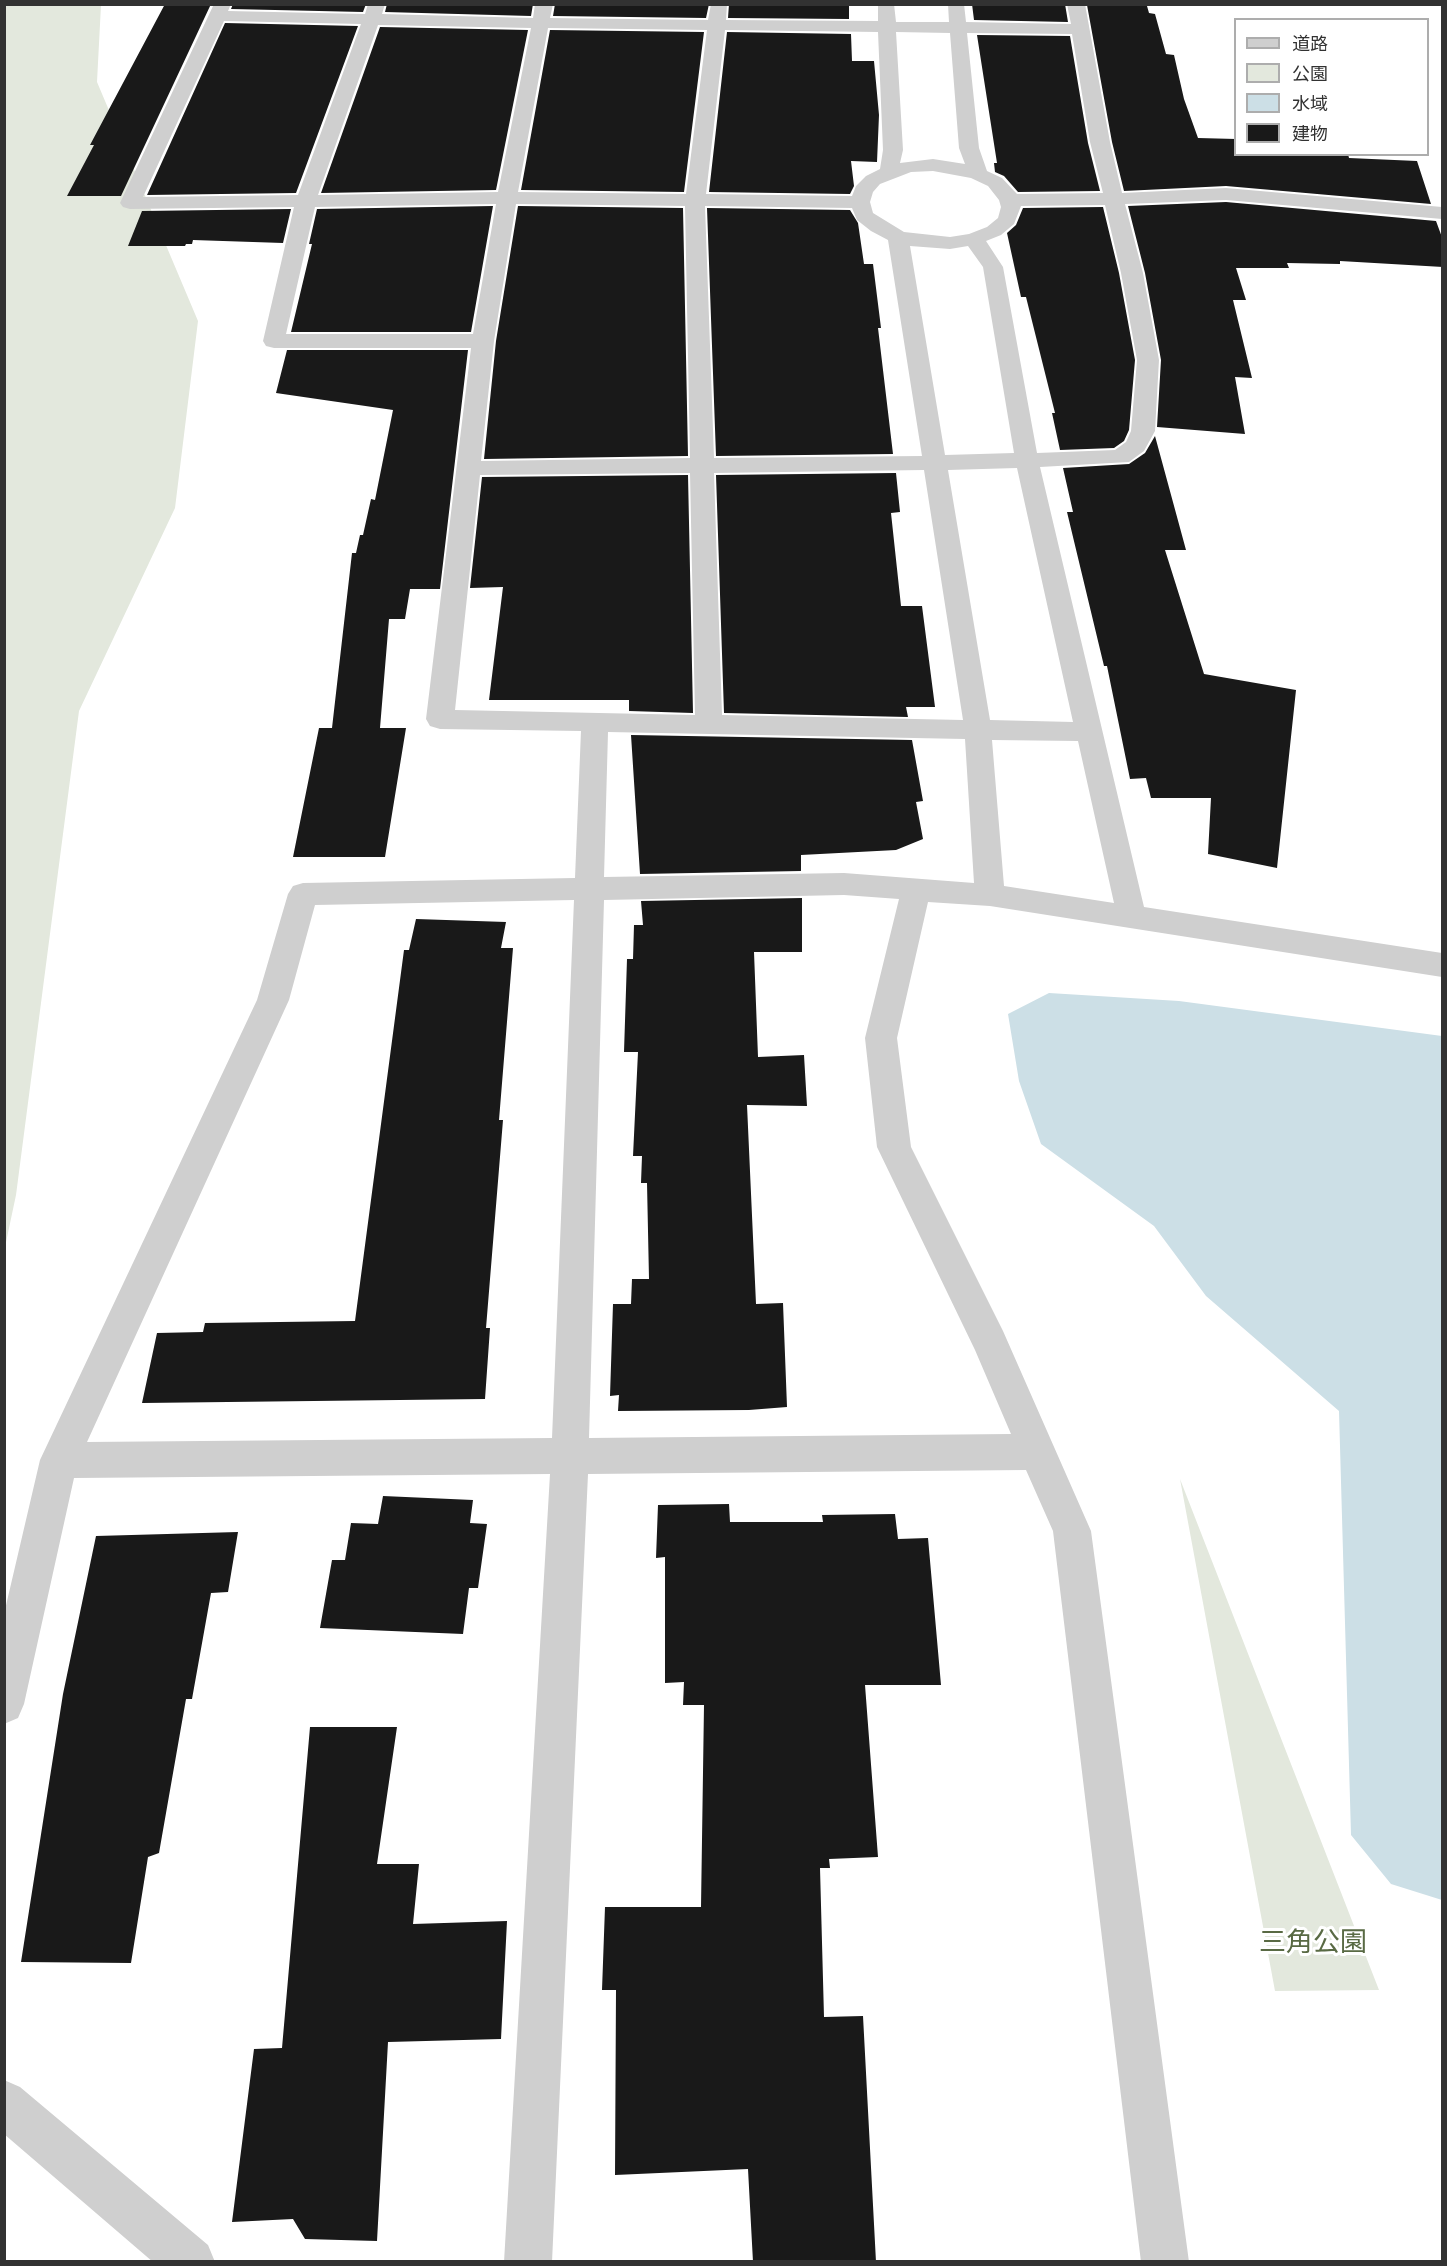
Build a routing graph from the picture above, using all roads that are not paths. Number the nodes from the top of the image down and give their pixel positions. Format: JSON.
{"nodes":[{"id":1,"x":886,"y":4,"type":"edge"},
{"id":2,"x":956,"y":4,"type":"edge"},
{"id":3,"x":1076,"y":4,"type":"edge"},
{"id":4,"x":221,"y":10,"type":"edge"},
{"id":5,"x":374,"y":12,"type":"edge"},
{"id":6,"x":542,"y":14,"type":"edge"},
{"id":7,"x":718,"y":15,"type":"edge"},
{"id":8,"x":887,"y":26,"type":"junction"},
{"id":9,"x":958,"y":27,"type":"junction"},
{"id":10,"x":1082,"y":29,"type":"junction"},
{"id":11,"x":889,"y":171,"type":"junction"},
{"id":12,"x":978,"y":174,"type":"junction"},
{"id":13,"x":507,"y":198,"type":"junction"},
{"id":14,"x":1114,"y":199,"type":"junction"},
{"id":15,"x":306,"y":200,"type":"junction"},
{"id":16,"x":696,"y":200,"type":"junction"},
{"id":17,"x":1009,"y":200,"type":"junction"},
{"id":18,"x":860,"y":202,"type":"junction"},
{"id":19,"x":1443,"y":213,"type":"edge"},
{"id":20,"x":898,"y":237,"type":"junction"},
{"id":21,"x":974,"y":239,"type":"junction"},
{"id":22,"x":483,"y":341,"type":"junction"},
{"id":23,"x":1027,"y":460,"type":"junction"},
{"id":24,"x":934,"y":463,"type":"junction"},
{"id":25,"x":701,"y":465,"type":"junction"},
{"id":26,"x":468,"y":468,"type":"junction"},
{"id":27,"x":595,"y":722,"type":"junction"},
{"id":28,"x":709,"y":724,"type":"junction"},
{"id":29,"x":978,"y":730,"type":"junction"},
{"id":30,"x":1090,"y":732,"type":"junction"},
{"id":31,"x":590,"y":889,"type":"junction"},
{"id":32,"x":916,"y":889,"type":"junction"},
{"id":33,"x":990,"y":895,"type":"junction"},
{"id":34,"x":1132,"y":918,"type":"junction"},
{"id":35,"x":1443,"y":965,"type":"edge"},
{"id":36,"x":1038,"y":1452,"type":"junction"},
{"id":37,"x":570,"y":1456,"type":"junction"},
{"id":38,"x":59,"y":1460,"type":"junction"},
{"id":39,"x":4,"y":1704,"type":"edge"},
{"id":40,"x":4,"y":2103,"type":"edge"},
{"id":41,"x":191,"y":2262,"type":"edge"},
{"id":42,"x":528,"y":2262,"type":"edge"},
{"id":43,"x":1165,"y":2262,"type":"edge"}],
"edges":[{"from":1,"to":8,"type":"street"},
{"from":2,"to":9,"type":"street"},
{"from":3,"to":10,"type":"street"},
{"from":4,"to":5,"type":"street"},
{"from":4,"to":15,"type":"street"},
{"from":5,"to":6,"type":"street"},
{"from":5,"to":15,"type":"street"},
{"from":6,"to":7,"type":"street"},
{"from":6,"to":13,"type":"street"},
{"from":7,"to":8,"type":"street"},
{"from":7,"to":16,"type":"street"},
{"from":8,"to":9,"type":"street"},
{"from":8,"to":11,"type":"street"},
{"from":9,"to":10,"type":"street"},
{"from":9,"to":12,"type":"street"},
{"from":10,"to":14,"type":"street"},
{"from":11,"to":12,"type":"street"},
{"from":11,"to":18,"type":"street"},
{"from":12,"to":17,"type":"street"},
{"from":13,"to":15,"type":"street"},
{"from":13,"to":16,"type":"street"},
{"from":13,"to":22,"type":"street"},
{"from":14,"to":17,"type":"street"},
{"from":14,"to":19,"type":"street"},
{"from":14,"to":23,"type":"street"},
{"from":15,"to":22,"type":"street"},
{"from":16,"to":18,"type":"street"},
{"from":16,"to":25,"type":"street"},
{"from":17,"to":21,"type":"street"},
{"from":18,"to":20,"type":"street"},
{"from":20,"to":21,"type":"street"},
{"from":20,"to":24,"type":"street"},
{"from":21,"to":23,"type":"street"},
{"from":22,"to":26,"type":"street"},
{"from":23,"to":24,"type":"street"},
{"from":23,"to":30,"type":"street"},
{"from":24,"to":25,"type":"street"},
{"from":24,"to":29,"type":"street"},
{"from":25,"to":26,"type":"street"},
{"from":25,"to":28,"type":"street"},
{"from":26,"to":27,"type":"street"},
{"from":27,"to":28,"type":"street"},
{"from":27,"to":31,"type":"street"},
{"from":28,"to":29,"type":"street"},
{"from":29,"to":30,"type":"street"},
{"from":29,"to":33,"type":"street"},
{"from":30,"to":34,"type":"street"},
{"from":31,"to":32,"type":"street"},
{"from":31,"to":37,"type":"street"},
{"from":31,"to":38,"type":"street"},
{"from":32,"to":33,"type":"street"},
{"from":32,"to":36,"type":"street"},
{"from":33,"to":34,"type":"street"},
{"from":34,"to":35,"type":"street"},
{"from":36,"to":37,"type":"street"},
{"from":36,"to":43,"type":"street"},
{"from":37,"to":38,"type":"street"},
{"from":37,"to":42,"type":"street"},
{"from":38,"to":39,"type":"street"},
{"from":40,"to":41,"type":"street"}]}
